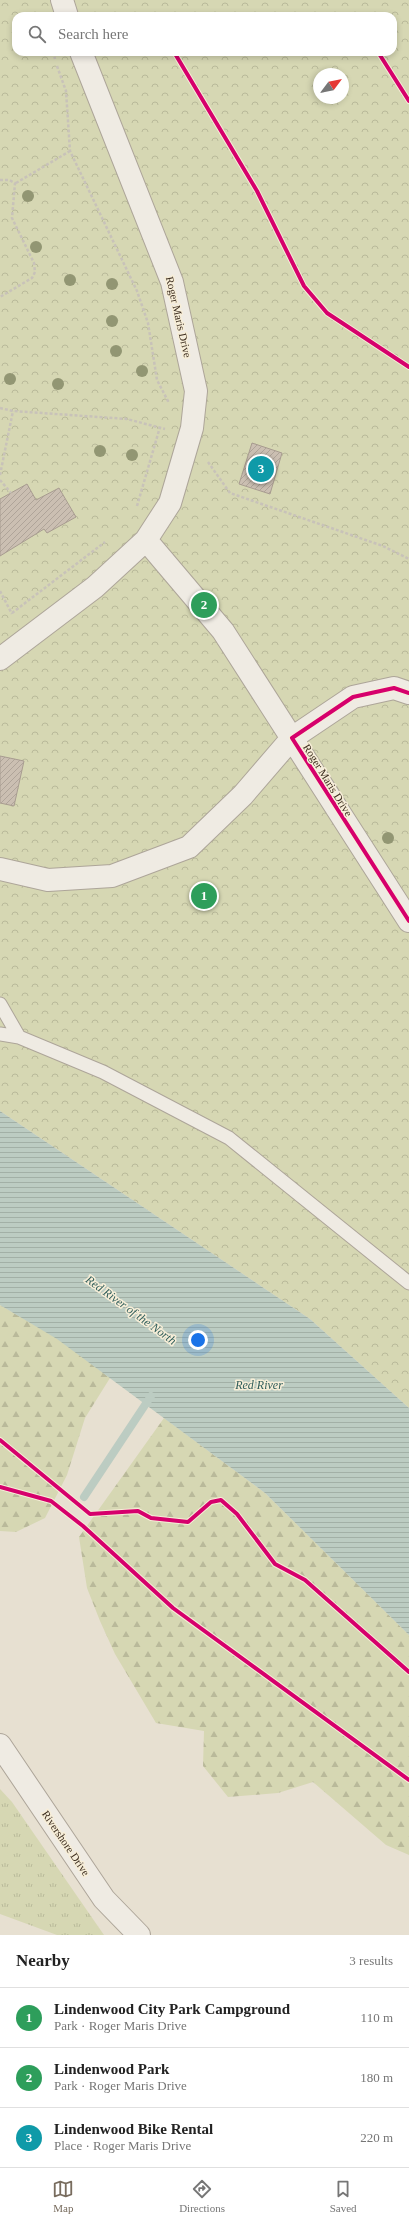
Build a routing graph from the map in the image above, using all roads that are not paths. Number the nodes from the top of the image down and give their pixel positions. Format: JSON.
{"nodes":[{"id":1,"x":62,"y":0,"type":"edge"},
{"id":2,"x":66,"y":12,"type":"edge"},
{"id":3,"x":83,"y":56,"type":"edge"},
{"id":4,"x":146,"y":540,"type":"junction"},
{"id":5,"x":0,"y":659,"type":"edge"},
{"id":6,"x":409,"y":693,"type":"edge"},
{"id":7,"x":292,"y":738,"type":"junction"},
{"id":8,"x":0,"y":869,"type":"edge"},
{"id":9,"x":409,"y":921,"type":"edge"},
{"id":10,"x":0,"y":1004,"type":"edge"},
{"id":11,"x":0,"y":1034,"type":"edge"},
{"id":12,"x":19,"y":1037,"type":"junction"},
{"id":13,"x":409,"y":1283,"type":"edge"},
{"id":14,"x":0,"y":1746,"type":"edge"},
{"id":15,"x":139,"y":1935,"type":"edge"}],
"edges":[{"from":1,"to":2,"type":"street"},
{"from":3,"to":4,"type":"street","name":"Roger Maris Drive"},
{"from":4,"to":5,"type":"street","name":"Roger Maris Drive"},
{"from":4,"to":7,"type":"street","name":"Roger Maris Drive"},
{"from":6,"to":7,"type":"street","name":"Roger Maris Drive"},
{"from":7,"to":8,"type":"street"},
{"from":7,"to":9,"type":"street","name":"Roger Maris Drive"},
{"from":10,"to":12,"type":"lane"},
{"from":11,"to":12,"type":"lane"},
{"from":12,"to":13,"type":"lane"},
{"from":14,"to":15,"type":"street","name":"Rivershore Drive"}]}
